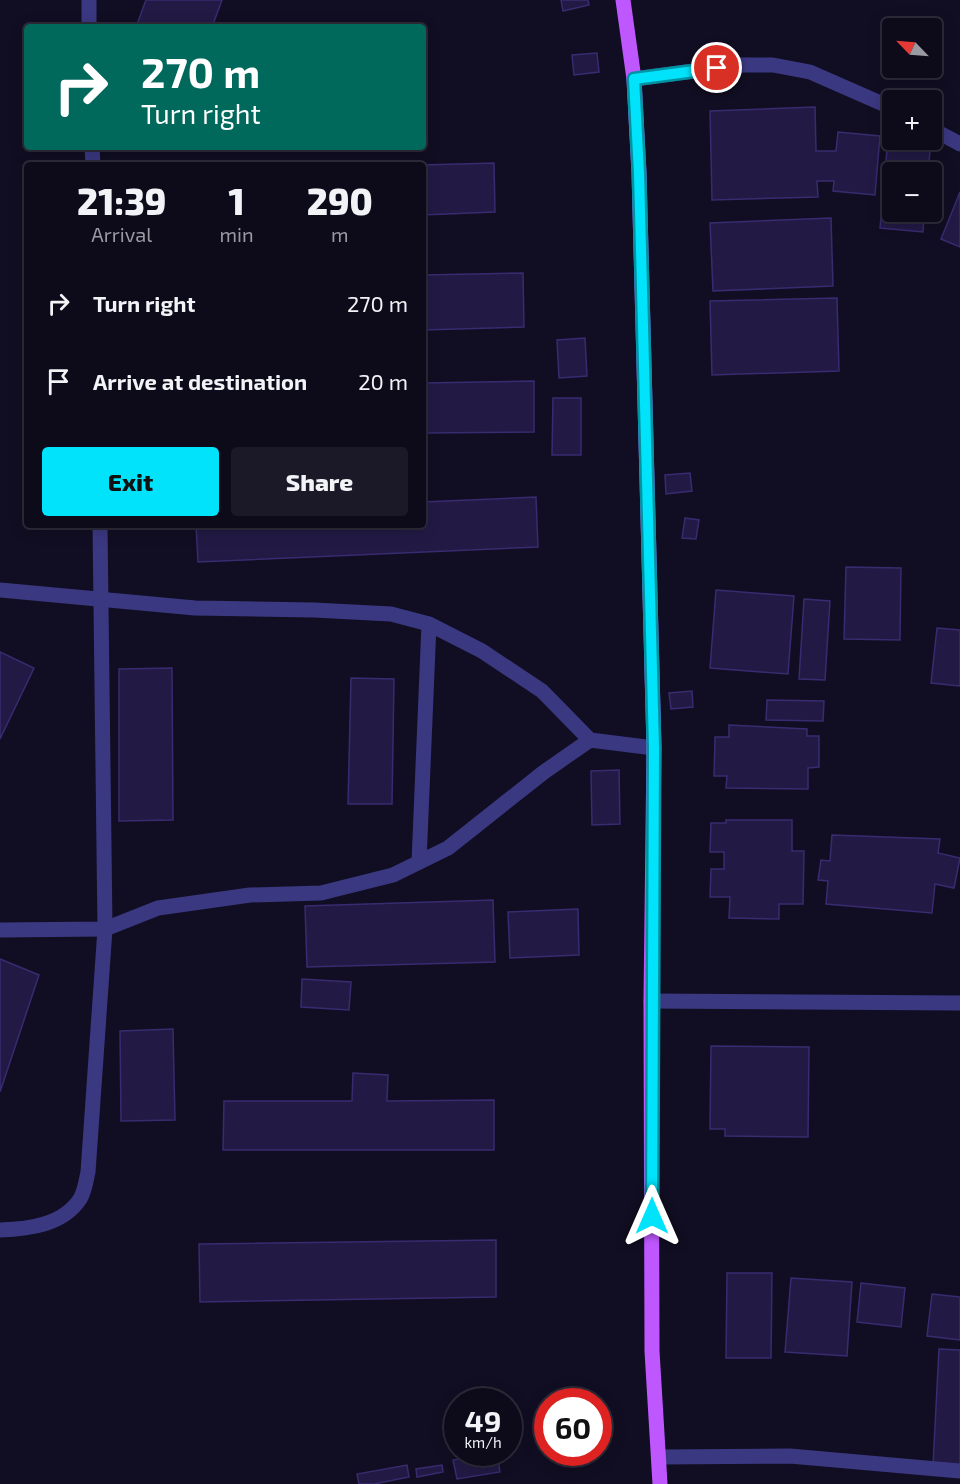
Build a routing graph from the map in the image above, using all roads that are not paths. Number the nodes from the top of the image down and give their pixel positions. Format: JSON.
{"nodes":[{"id":1,"x":89,"y":0,"type":"edge"},
{"id":2,"x":624,"y":0,"type":"edge"},
{"id":3,"x":89,"y":24,"type":"edge"},
{"id":4,"x":634,"y":79,"type":"junction"},
{"id":5,"x":882,"y":104,"type":"edge"},
{"id":6,"x":942,"y":134,"type":"edge"},
{"id":7,"x":960,"y":144,"type":"edge"},
{"id":8,"x":100,"y":528,"type":"edge"},
{"id":9,"x":0,"y":590,"type":"edge"},
{"id":10,"x":100,"y":600,"type":"junction"},
{"id":11,"x":429,"y":624,"type":"junction"},
{"id":12,"x":590,"y":740,"type":"junction"},
{"id":13,"x":654,"y":748,"type":"junction"},
{"id":14,"x":419,"y":862,"type":"junction"},
{"id":15,"x":105,"y":929,"type":"junction"},
{"id":16,"x":0,"y":930,"type":"edge"},
{"id":17,"x":651,"y":1001,"type":"junction"},
{"id":18,"x":960,"y":1003,"type":"edge"},
{"id":19,"x":0,"y":1230,"type":"edge"},
{"id":20,"x":659,"y":1457,"type":"junction"},
{"id":21,"x":960,"y":1471,"type":"edge"},
{"id":22,"x":660,"y":1484,"type":"edge"}],
"edges":[{"from":1,"to":3,"type":"street"},
{"from":2,"to":4,"type":"main road"},
{"from":4,"to":5,"type":"street"},
{"from":4,"to":13,"type":"main road"},
{"from":6,"to":7,"type":"street"},
{"from":8,"to":10,"type":"street"},
{"from":9,"to":10,"type":"street"},
{"from":10,"to":11,"type":"street"},
{"from":10,"to":15,"type":"street"},
{"from":11,"to":12,"type":"street"},
{"from":11,"to":14,"type":"street"},
{"from":12,"to":13,"type":"street"},
{"from":12,"to":14,"type":"street"},
{"from":13,"to":17,"type":"main road"},
{"from":14,"to":15,"type":"street"},
{"from":15,"to":16,"type":"street"},
{"from":15,"to":19,"type":"street"},
{"from":17,"to":18,"type":"street"},
{"from":17,"to":20,"type":"main road"},
{"from":20,"to":21,"type":"street"},
{"from":20,"to":22,"type":"main road"}]}
